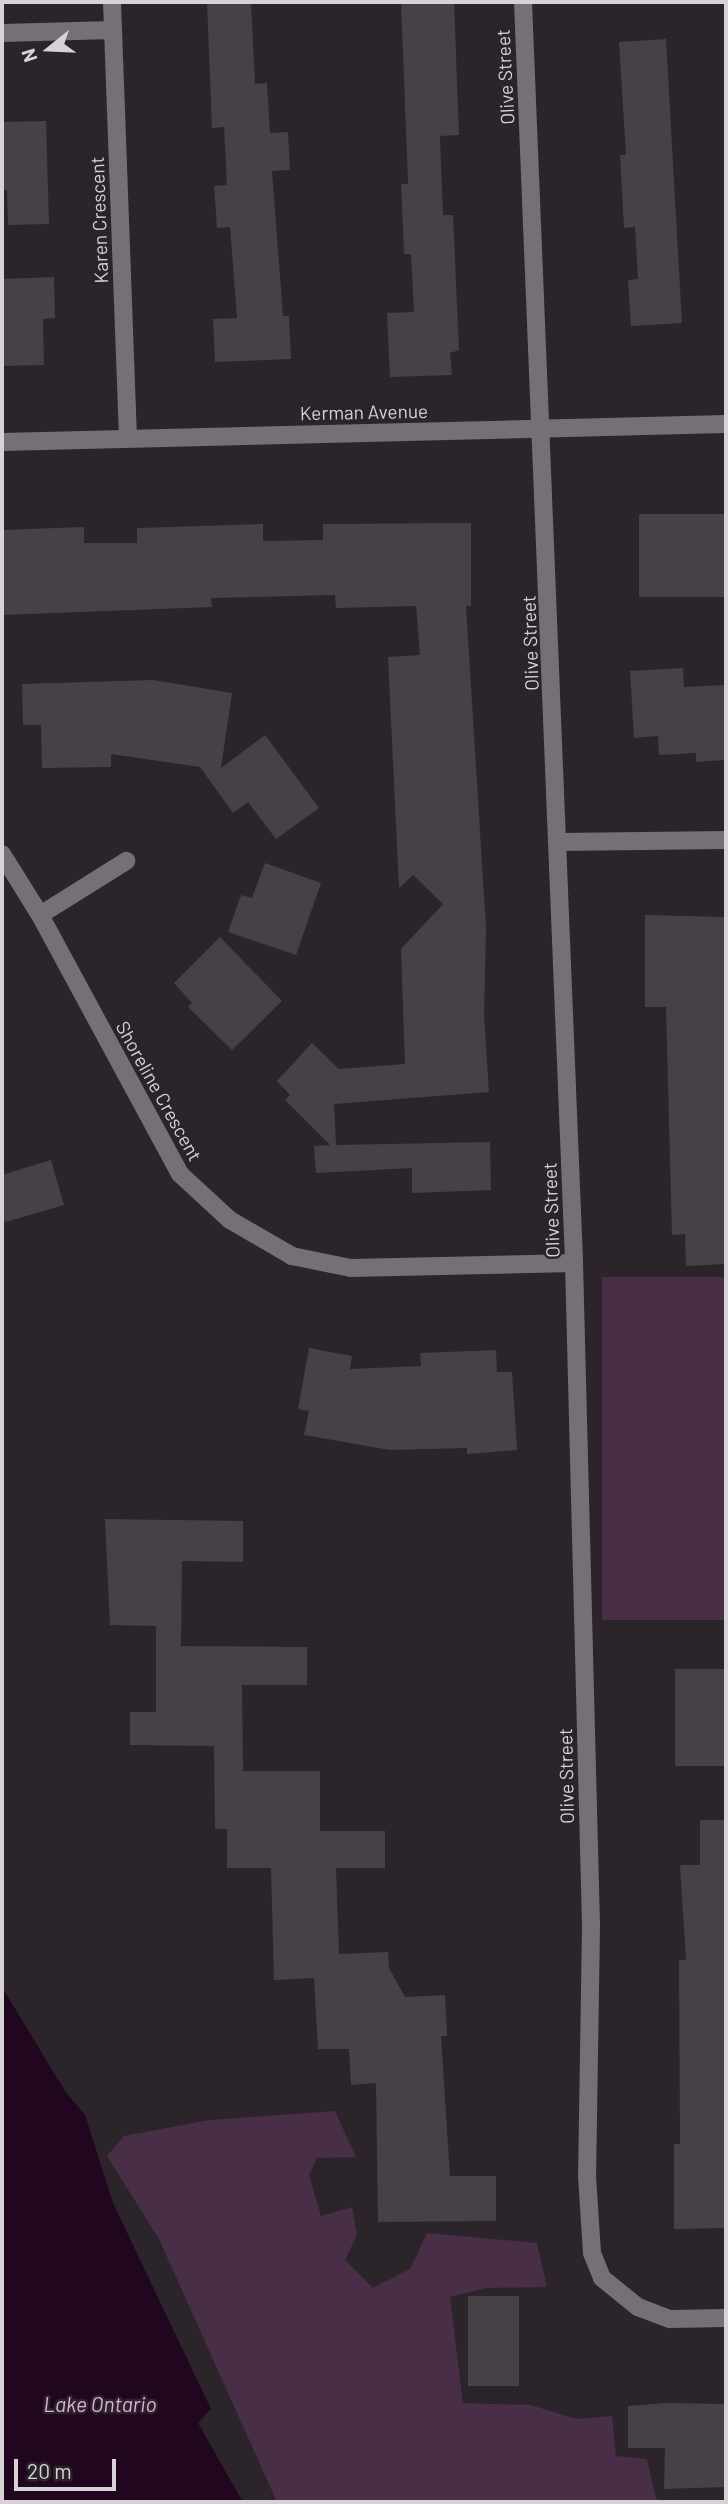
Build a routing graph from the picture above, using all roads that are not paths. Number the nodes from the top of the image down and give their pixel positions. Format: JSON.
{"nodes":[{"id":1,"x":111,"y":2,"type":"edge"},
{"id":2,"x":523,"y":2,"type":"edge"},
{"id":3,"x":113,"y":30,"type":"junction"},
{"id":4,"x":2,"y":33,"type":"edge"},
{"id":5,"x":726,"y":424,"type":"edge"},
{"id":6,"x":543,"y":431,"type":"junction"},
{"id":7,"x":128,"y":436,"type":"junction"},
{"id":8,"x":2,"y":442,"type":"edge"},
{"id":9,"x":726,"y":840,"type":"edge"},
{"id":10,"x":559,"y":842,"type":"junction"},
{"id":11,"x":2,"y":854,"type":"edge"},
{"id":12,"x":127,"y":862,"type":"dead end"},
{"id":13,"x":40,"y":915,"type":"junction"},
{"id":14,"x":574,"y":1263,"type":"junction"},
{"id":15,"x":726,"y":2318,"type":"edge"}],
"edges":[{"from":1,"to":3,"type":"street","name":"Karen Crescent"},
{"from":2,"to":6,"type":"street","name":"Olive Street"},
{"from":3,"to":4,"type":"street"},
{"from":3,"to":7,"type":"street","name":"Karen Crescent"},
{"from":5,"to":6,"type":"street","name":"Kerman Avenue"},
{"from":6,"to":7,"type":"street","name":"Kerman Avenue"},
{"from":6,"to":10,"type":"street","name":"Olive Street"},
{"from":7,"to":8,"type":"street","name":"Kerman Avenue"},
{"from":9,"to":10,"type":"street"},
{"from":10,"to":14,"type":"street","name":"Olive Street"},
{"from":11,"to":13,"type":"street","name":"Shoreline Crescent"},
{"from":12,"to":13,"type":"street"},
{"from":13,"to":14,"type":"street","name":"Shoreline Crescent"},
{"from":14,"to":15,"type":"street","name":"Olive Street"}]}
